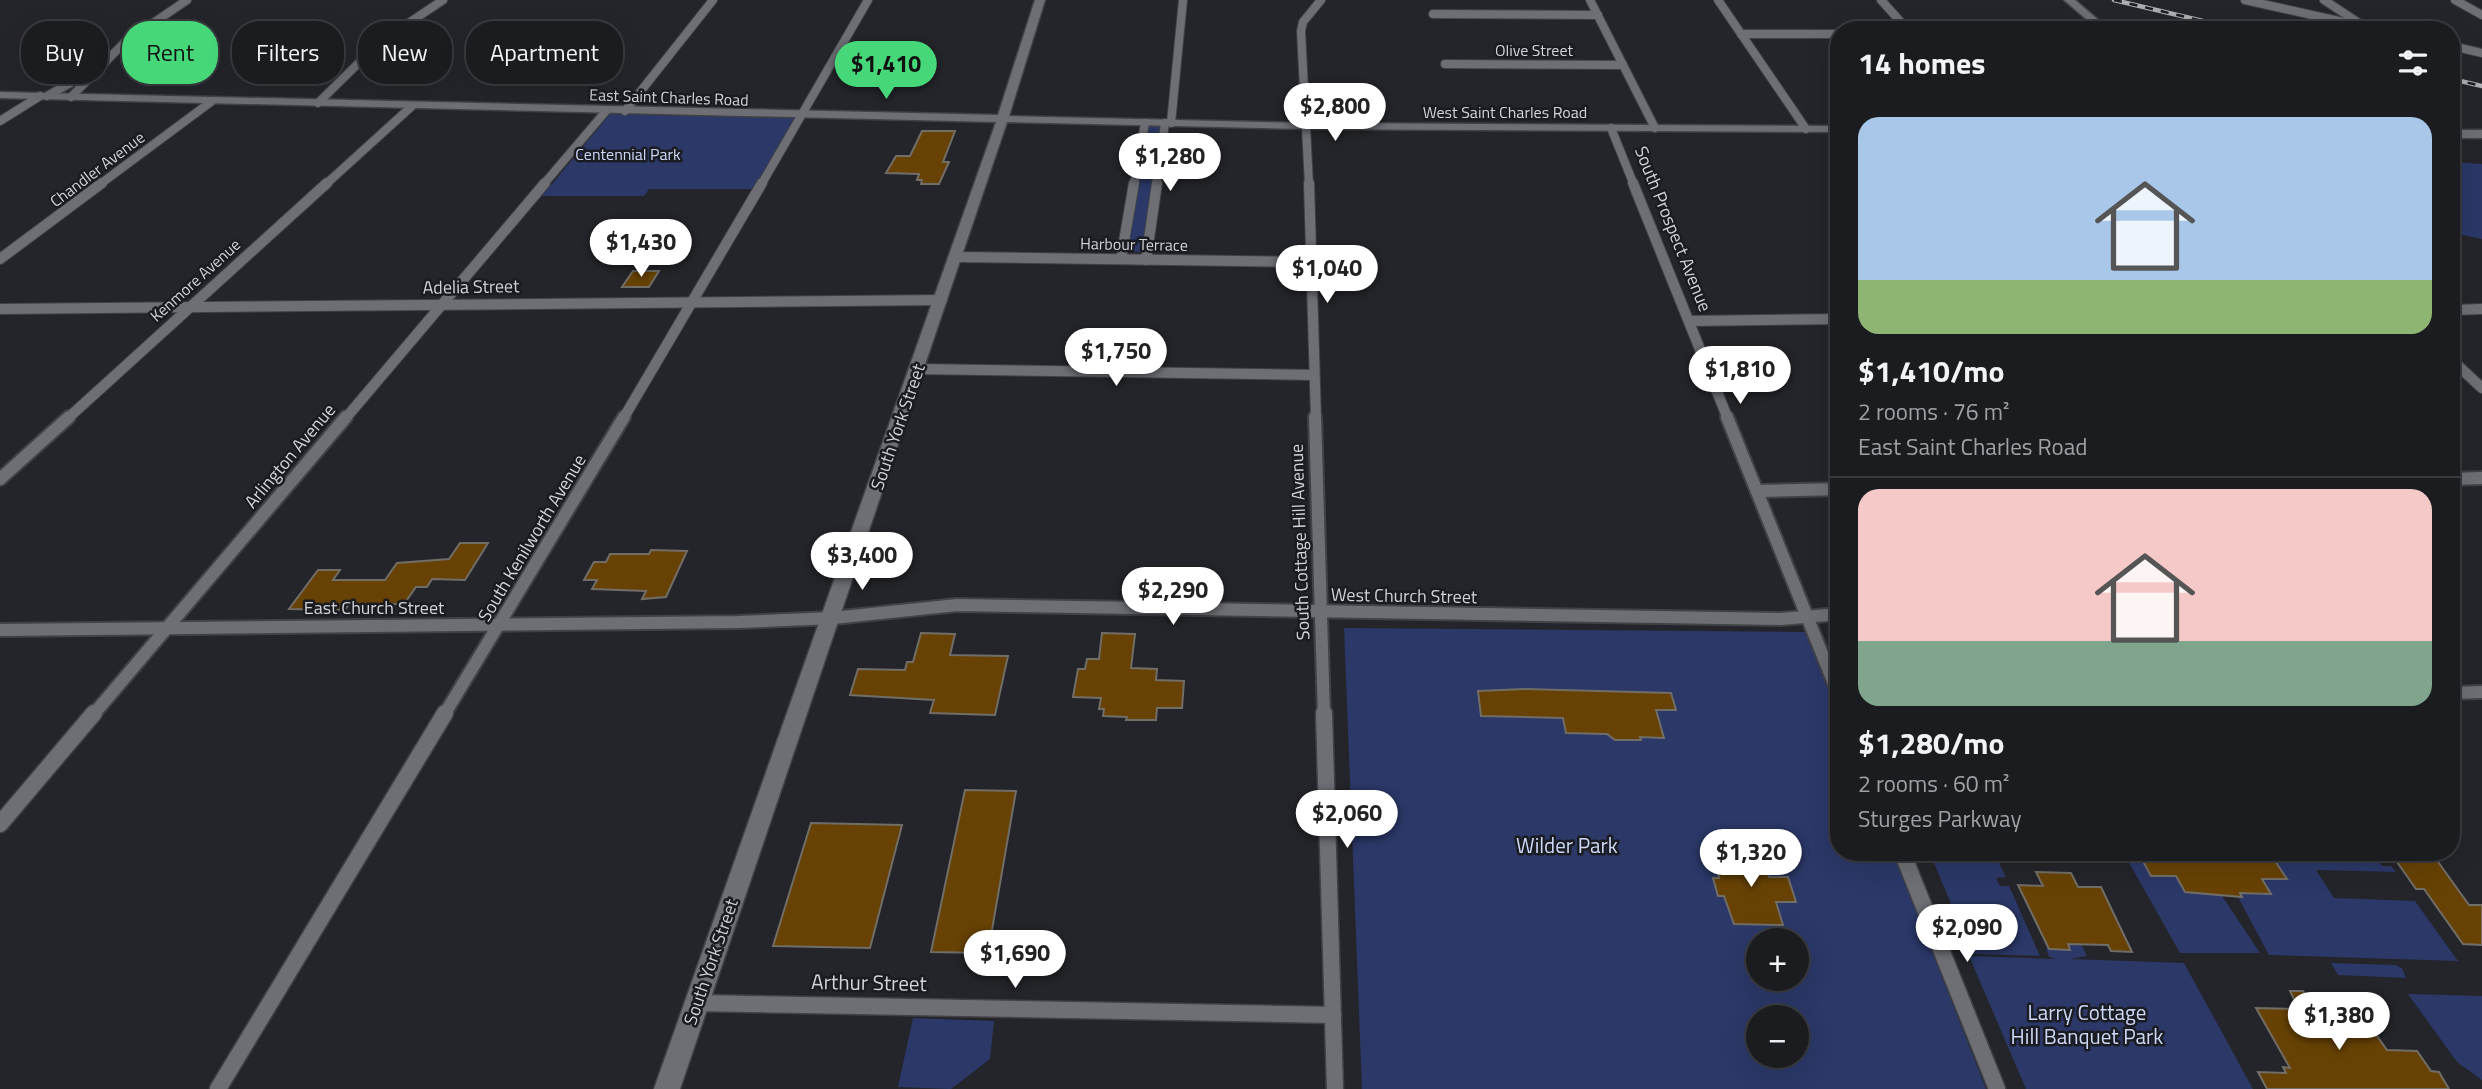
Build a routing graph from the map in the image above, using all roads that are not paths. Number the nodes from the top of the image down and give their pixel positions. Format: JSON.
{"nodes":[{"id":1,"x":187,"y":0,"type":"edge"},
{"id":2,"x":443,"y":0,"type":"edge"},
{"id":3,"x":713,"y":0,"type":"edge"},
{"id":4,"x":868,"y":0,"type":"edge"},
{"id":5,"x":1040,"y":0,"type":"edge"},
{"id":6,"x":1183,"y":0,"type":"edge"},
{"id":7,"x":1321,"y":0,"type":"edge"},
{"id":8,"x":1590,"y":0,"type":"edge"},
{"id":9,"x":1718,"y":0,"type":"edge"},
{"id":10,"x":1881,"y":0,"type":"edge"},
{"id":11,"x":2069,"y":0,"type":"edge"},
{"id":12,"x":2245,"y":0,"type":"edge"},
{"id":13,"x":2324,"y":0,"type":"edge"},
{"id":14,"x":2455,"y":0,"type":"edge"},
{"id":15,"x":1433,"y":14,"type":"dead end"},
{"id":16,"x":1598,"y":15,"type":"junction"},
{"id":17,"x":2482,"y":15,"type":"edge"},
{"id":18,"x":1900,"y":21,"type":"edge"},
{"id":19,"x":2094,"y":21,"type":"edge"},
{"id":20,"x":2338,"y":21,"type":"edge"},
{"id":21,"x":2356,"y":21,"type":"edge"},
{"id":22,"x":1741,"y":34,"type":"junction"},
{"id":23,"x":1830,"y":34,"type":"edge"},
{"id":24,"x":2460,"y":48,"type":"edge"},
{"id":25,"x":2482,"y":53,"type":"edge"},
{"id":26,"x":108,"y":56,"type":"edge"},
{"id":27,"x":1445,"y":64,"type":"dead end"},
{"id":28,"x":1623,"y":65,"type":"junction"},
{"id":29,"x":67,"y":84,"type":"edge"},
{"id":30,"x":81,"y":84,"type":"edge"},
{"id":31,"x":0,"y":95,"type":"edge"},
{"id":32,"x":44,"y":96,"type":"junction"},
{"id":33,"x":71,"y":97,"type":"junction"},
{"id":34,"x":212,"y":101,"type":"junction"},
{"id":35,"x":318,"y":103,"type":"junction"},
{"id":36,"x":412,"y":106,"type":"junction"},
{"id":37,"x":606,"y":111,"type":"junction"},
{"id":38,"x":625,"y":111,"type":"junction"},
{"id":39,"x":803,"y":116,"type":"junction"},
{"id":40,"x":1002,"y":120,"type":"junction"},
{"id":41,"x":0,"y":121,"type":"edge"},
{"id":42,"x":1145,"y":123,"type":"junction"},
{"id":43,"x":1168,"y":123,"type":"junction"},
{"id":44,"x":1307,"y":126,"type":"junction"},
{"id":45,"x":1611,"y":128,"type":"junction"},
{"id":46,"x":1655,"y":128,"type":"junction"},
{"id":47,"x":1806,"y":129,"type":"junction"},
{"id":48,"x":1830,"y":129,"type":"edge"},
{"id":49,"x":2460,"y":134,"type":"edge"},
{"id":50,"x":2482,"y":134,"type":"edge"},
{"id":51,"x":957,"y":257,"type":"junction"},
{"id":52,"x":0,"y":259,"type":"edge"},
{"id":53,"x":1121,"y":259,"type":"junction"},
{"id":54,"x":1146,"y":260,"type":"junction"},
{"id":55,"x":1310,"y":262,"type":"junction"},
{"id":56,"x":942,"y":300,"type":"junction"},
{"id":57,"x":693,"y":302,"type":"junction"},
{"id":58,"x":441,"y":305,"type":"junction"},
{"id":59,"x":189,"y":307,"type":"junction"},
{"id":60,"x":0,"y":309,"type":"edge"},
{"id":61,"x":2482,"y":309,"type":"edge"},
{"id":62,"x":2460,"y":310,"type":"edge"},
{"id":63,"x":1830,"y":319,"type":"edge"},
{"id":64,"x":1689,"y":321,"type":"junction"},
{"id":65,"x":2460,"y":367,"type":"edge"},
{"id":66,"x":918,"y":369,"type":"junction"},
{"id":67,"x":1314,"y":375,"type":"junction"},
{"id":68,"x":2482,"y":388,"type":"edge"},
{"id":69,"x":2482,"y":478,"type":"edge"},
{"id":70,"x":0,"y":479,"type":"edge"},
{"id":71,"x":2460,"y":479,"type":"edge"},
{"id":72,"x":1830,"y":489,"type":"edge"},
{"id":73,"x":1757,"y":491,"type":"junction"},
{"id":74,"x":1321,"y":613,"type":"junction"},
{"id":75,"x":1830,"y":615,"type":"edge"},
{"id":76,"x":1807,"y":616,"type":"junction"},
{"id":77,"x":833,"y":618,"type":"junction"},
{"id":78,"x":500,"y":625,"type":"junction"},
{"id":79,"x":166,"y":628,"type":"junction"},
{"id":80,"x":0,"y":630,"type":"edge"},
{"id":81,"x":1830,"y":674,"type":"edge"},
{"id":82,"x":2482,"y":692,"type":"edge"},
{"id":83,"x":2460,"y":693,"type":"edge"},
{"id":84,"x":0,"y":824,"type":"edge"},
{"id":85,"x":1906,"y":861,"type":"edge"},
{"id":86,"x":697,"y":1003,"type":"junction"},
{"id":87,"x":1333,"y":1015,"type":"junction"},
{"id":88,"x":218,"y":1089,"type":"edge"},
{"id":89,"x":667,"y":1089,"type":"edge"},
{"id":90,"x":1335,"y":1089,"type":"edge"},
{"id":91,"x":1997,"y":1089,"type":"edge"}],
"edges":[{"from":1,"to":26,"type":"street"},
{"from":2,"to":35,"type":"street"},
{"from":3,"to":38,"type":"street"},
{"from":4,"to":39,"type":"street","name":"South Kenilworth Avenue"},
{"from":5,"to":40,"type":"main road","name":"South York Street"},
{"from":6,"to":43,"type":"street"},
{"from":7,"to":44,"type":"street","name":"South Cottage Hill Avenue"},
{"from":8,"to":16,"type":"street","name":"South Prospect Avenue"},
{"from":9,"to":22,"type":"street"},
{"from":10,"to":18,"type":"street"},
{"from":11,"to":19,"type":"main road"},
{"from":12,"to":20,"type":"street"},
{"from":13,"to":21,"type":"street"},
{"from":14,"to":17,"type":"street"},
{"from":15,"to":16,"type":"street"},
{"from":16,"to":28,"type":"street","name":"South Prospect Avenue"},
{"from":22,"to":23,"type":"street"},
{"from":22,"to":47,"type":"street"},
{"from":24,"to":25,"type":"street"},
{"from":27,"to":28,"type":"street","name":"Olive Street"},
{"from":28,"to":46,"type":"street","name":"South Prospect Avenue"},
{"from":29,"to":32,"type":"street"},
{"from":30,"to":33,"type":"street"},
{"from":31,"to":32,"type":"main road","name":"East Saint Charles Road"},
{"from":32,"to":33,"type":"main road","name":"East Saint Charles Road"},
{"from":32,"to":41,"type":"street"},
{"from":33,"to":34,"type":"main road","name":"East Saint Charles Road"},
{"from":34,"to":35,"type":"main road","name":"East Saint Charles Road"},
{"from":34,"to":52,"type":"street","name":"Chandler Avenue"},
{"from":35,"to":36,"type":"main road","name":"East Saint Charles Road"},
{"from":36,"to":37,"type":"main road","name":"East Saint Charles Road"},
{"from":36,"to":59,"type":"street","name":"Kenmore Avenue"},
{"from":37,"to":38,"type":"main road","name":"East Saint Charles Road"},
{"from":37,"to":58,"type":"street","name":"Arlington Avenue"},
{"from":38,"to":39,"type":"main road","name":"East Saint Charles Road"},
{"from":39,"to":40,"type":"main road","name":"East Saint Charles Road"},
{"from":39,"to":57,"type":"street","name":"South Kenilworth Avenue"},
{"from":40,"to":42,"type":"main road","name":"West Saint Charles Road"},
{"from":40,"to":51,"type":"main road","name":"South York Street"},
{"from":42,"to":43,"type":"main road","name":"West Saint Charles Road"},
{"from":42,"to":53,"type":"street"},
{"from":43,"to":44,"type":"main road","name":"West Saint Charles Road"},
{"from":43,"to":54,"type":"street"},
{"from":44,"to":45,"type":"main road","name":"West Saint Charles Road"},
{"from":44,"to":55,"type":"street","name":"South Cottage Hill Avenue"},
{"from":45,"to":46,"type":"main road","name":"West Saint Charles Road"},
{"from":45,"to":64,"type":"street","name":"South Prospect Avenue"},
{"from":46,"to":47,"type":"main road","name":"West Saint Charles Road"},
{"from":47,"to":48,"type":"main road","name":"West Saint Charles Road"},
{"from":49,"to":50,"type":"main road"},
{"from":51,"to":53,"type":"street","name":"Harbour Terrace"},
{"from":51,"to":56,"type":"main road","name":"South York Street"},
{"from":53,"to":54,"type":"street","name":"Harbour Terrace"},
{"from":54,"to":55,"type":"street","name":"Harbour Terrace"},
{"from":55,"to":67,"type":"street","name":"South Cottage Hill Avenue"},
{"from":56,"to":57,"type":"street","name":"Adelia Street"},
{"from":56,"to":66,"type":"main road","name":"South York Street"},
{"from":57,"to":58,"type":"street","name":"Adelia Street"},
{"from":57,"to":78,"type":"street","name":"South Kenilworth Avenue"},
{"from":58,"to":59,"type":"street","name":"Adelia Street"},
{"from":58,"to":79,"type":"street","name":"Arlington Avenue"},
{"from":59,"to":60,"type":"street","name":"Adelia Street"},
{"from":59,"to":70,"type":"street","name":"Kenmore Avenue"},
{"from":61,"to":62,"type":"street"},
{"from":63,"to":64,"type":"street"},
{"from":64,"to":73,"type":"street","name":"South Prospect Avenue"},
{"from":65,"to":68,"type":"street"},
{"from":66,"to":67,"type":"street"},
{"from":66,"to":77,"type":"main road","name":"South York Street"},
{"from":67,"to":74,"type":"street","name":"South Cottage Hill Avenue"},
{"from":69,"to":71,"type":"street"},
{"from":72,"to":73,"type":"street"},
{"from":73,"to":76,"type":"street","name":"South Prospect Avenue"},
{"from":74,"to":76,"type":"street","name":"West Church Street"},
{"from":74,"to":77,"type":"street","name":"West Church Street"},
{"from":74,"to":87,"type":"street","name":"South Cottage Hill Avenue"},
{"from":75,"to":76,"type":"street","name":"West Church Street"},
{"from":76,"to":81,"type":"street","name":"South Prospect Avenue"},
{"from":77,"to":78,"type":"street","name":"East Church Street"},
{"from":77,"to":86,"type":"main road","name":"South York Street"},
{"from":78,"to":79,"type":"street","name":"East Church Street"},
{"from":78,"to":88,"type":"street","name":"South Kenilworth Avenue"},
{"from":79,"to":80,"type":"street","name":"East Church Street"},
{"from":79,"to":84,"type":"street","name":"Arlington Avenue"},
{"from":82,"to":83,"type":"street"},
{"from":85,"to":91,"type":"street"},
{"from":86,"to":87,"type":"street","name":"Arthur Street"},
{"from":86,"to":89,"type":"main road","name":"South York Street"},
{"from":87,"to":90,"type":"street","name":"South Cottage Hill Avenue"}]}
